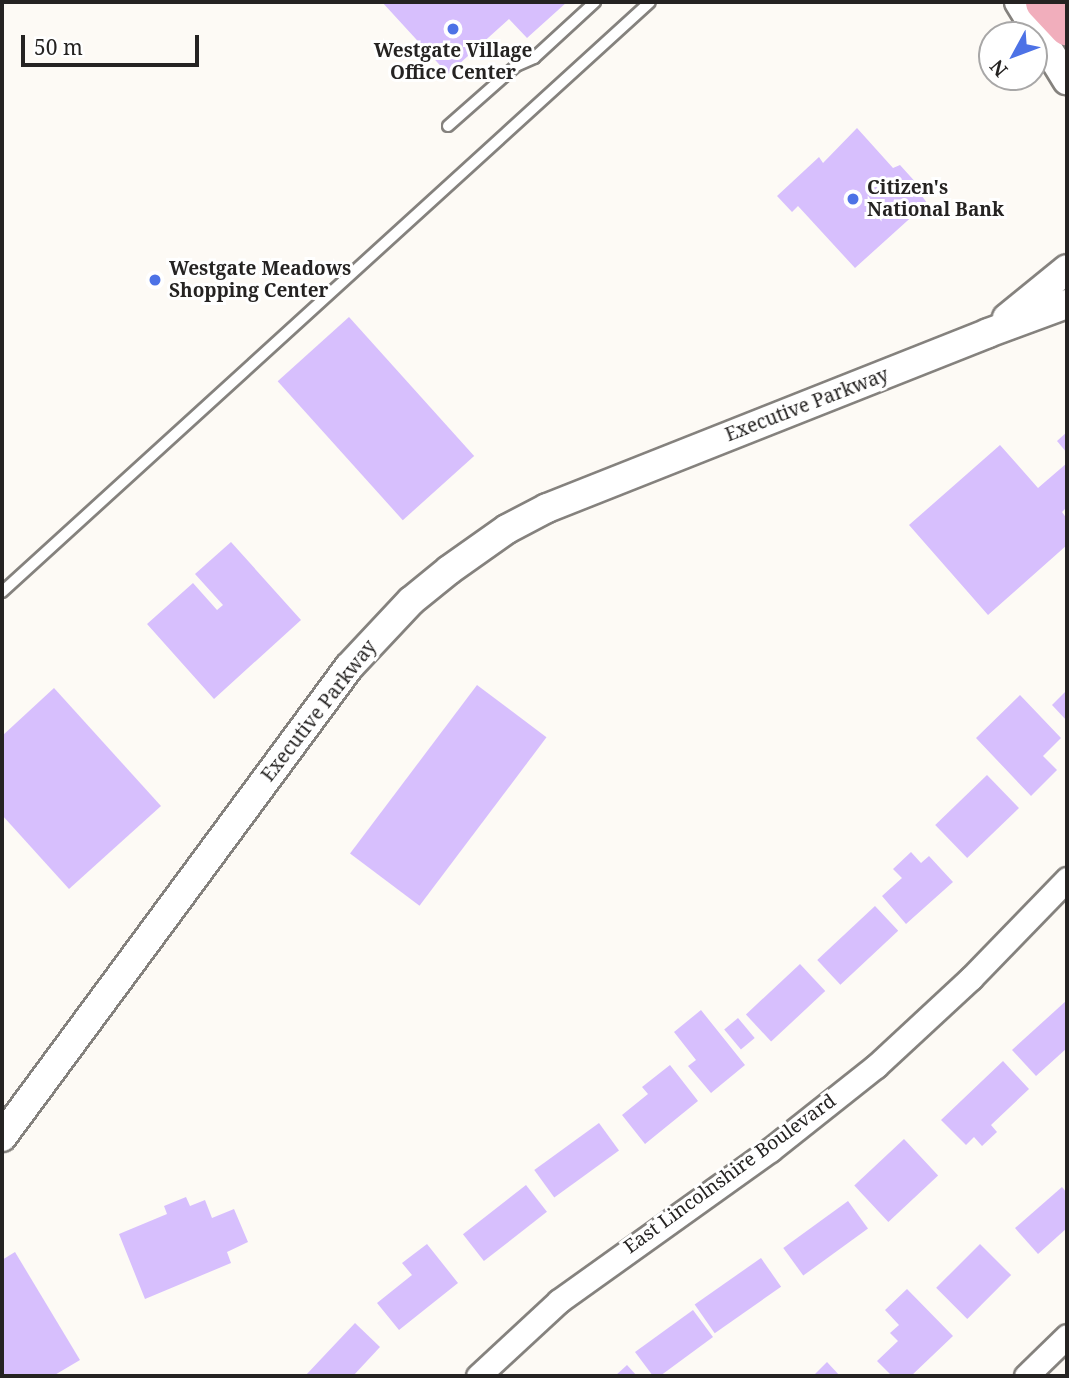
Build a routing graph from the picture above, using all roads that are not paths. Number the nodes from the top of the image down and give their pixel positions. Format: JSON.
{"nodes":[{"id":1,"x":595,"y":2,"type":"edge"},
{"id":2,"x":650,"y":2,"type":"edge"},
{"id":3,"x":1019,"y":2,"type":"edge"},
{"id":4,"x":1043,"y":2,"type":"edge"},
{"id":5,"x":1067,"y":28,"type":"edge"},
{"id":6,"x":1067,"y":80,"type":"edge"},
{"id":7,"x":448,"y":125,"type":"dead end"},
{"id":8,"x":1067,"y":269,"type":"edge"},
{"id":9,"x":1067,"y":304,"type":"edge"},
{"id":10,"x":988,"y":333,"type":"junction"},
{"id":11,"x":2,"y":592,"type":"edge"},
{"id":12,"x":1067,"y":879,"type":"edge"},
{"id":13,"x":2,"y":1137,"type":"edge"},
{"id":14,"x":1067,"y":1336,"type":"edge"},
{"id":15,"x":478,"y":1376,"type":"edge"},
{"id":16,"x":1026,"y":1376,"type":"edge"}],
"edges":[{"from":1,"to":7,"type":"lane"},
{"from":2,"to":11,"type":"lane"},
{"from":3,"to":6,"type":"street"},
{"from":4,"to":5,"type":"main road"},
{"from":8,"to":10,"type":"street"},
{"from":9,"to":10,"type":"street","name":"Executive Parkway"},
{"from":10,"to":13,"type":"street","name":"Executive Parkway"},
{"from":12,"to":15,"type":"street","name":"East Lincolnshire Boulevard"},
{"from":14,"to":16,"type":"street"}]}
